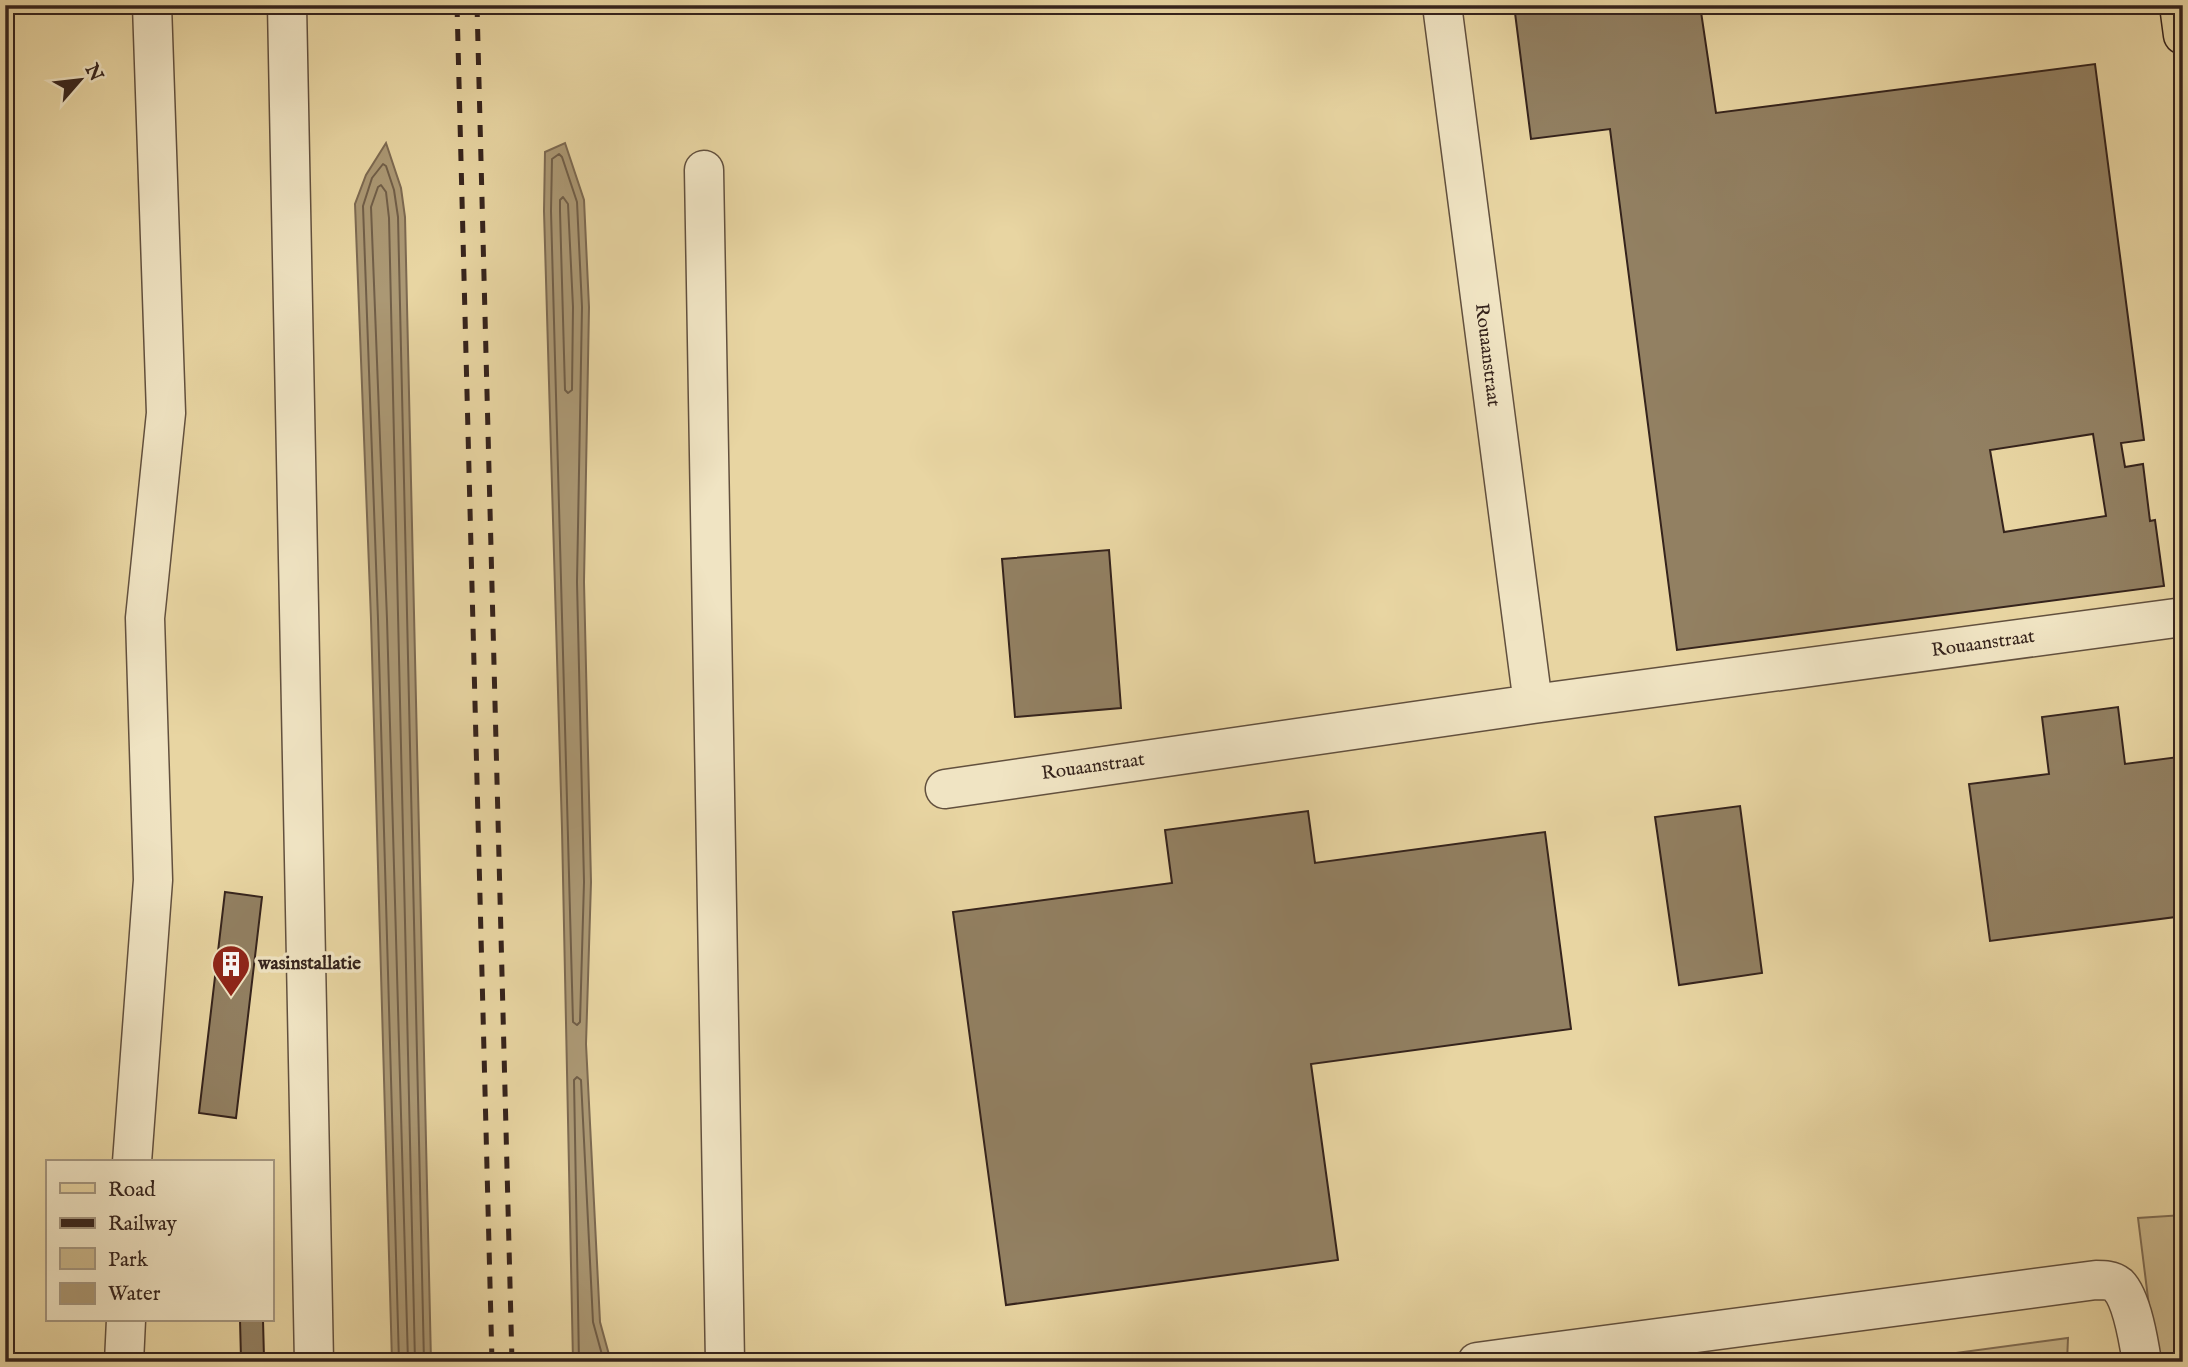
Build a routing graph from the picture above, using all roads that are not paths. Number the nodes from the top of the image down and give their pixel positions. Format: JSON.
{"nodes":[{"id":1,"x":152,"y":5,"type":"edge"},
{"id":2,"x":287,"y":5,"type":"edge"},
{"id":3,"x":1442,"y":5,"type":"edge"},
{"id":4,"x":2179,"y":5,"type":"edge"},
{"id":5,"x":2183,"y":35,"type":"edge"},
{"id":6,"x":704,"y":170,"type":"dead end"},
{"id":7,"x":2183,"y":617,"type":"edge"},
{"id":8,"x":1533,"y":704,"type":"junction"},
{"id":9,"x":945,"y":789,"type":"dead end"},
{"id":10,"x":132,"y":1160,"type":"edge"},
{"id":11,"x":126,"y":1322,"type":"edge"},
{"id":12,"x":124,"y":1362,"type":"edge"},
{"id":13,"x":314,"y":1362,"type":"edge"},
{"id":14,"x":725,"y":1362,"type":"edge"},
{"id":15,"x":1477,"y":1362,"type":"edge"},
{"id":16,"x":2142,"y":1362,"type":"edge"}],
"edges":[{"from":1,"to":10,"type":"street"},
{"from":2,"to":13,"type":"street"},
{"from":3,"to":8,"type":"street","name":"Rouaanstraat"},
{"from":4,"to":5,"type":"main road"},
{"from":6,"to":14,"type":"street"},
{"from":7,"to":8,"type":"street","name":"Rouaanstraat"},
{"from":8,"to":9,"type":"street","name":"Rouaanstraat"},
{"from":11,"to":12,"type":"street"},
{"from":15,"to":16,"type":"street"}]}
